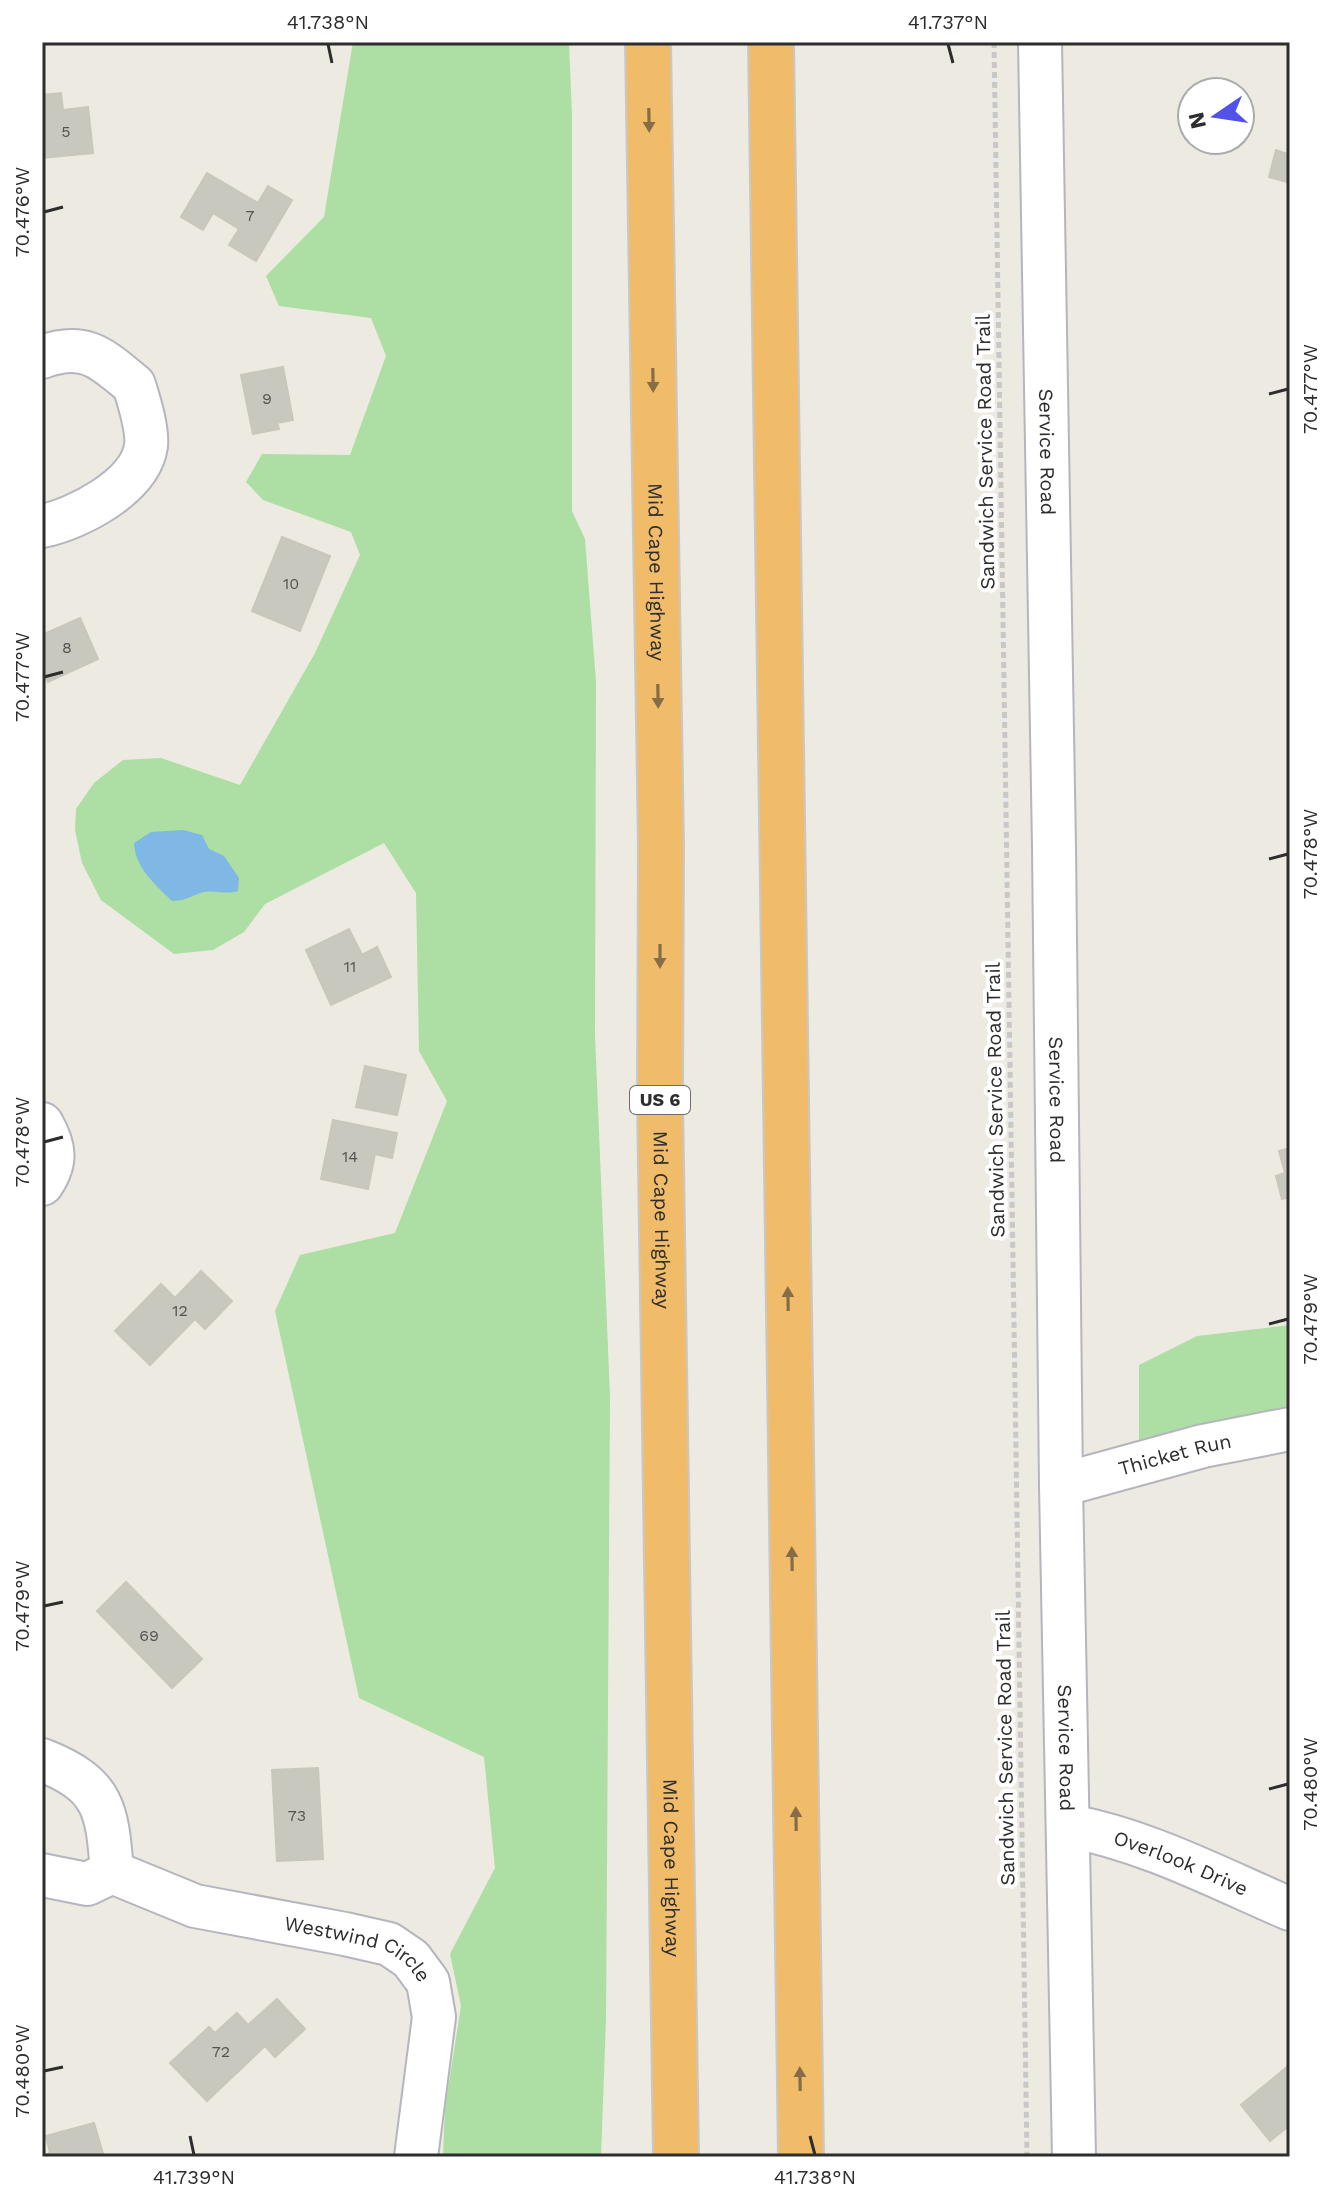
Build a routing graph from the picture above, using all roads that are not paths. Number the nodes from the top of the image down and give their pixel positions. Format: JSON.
{"nodes":[{"id":1,"x":648,"y":42,"type":"edge"},
{"id":2,"x":771,"y":42,"type":"edge"},
{"id":3,"x":1040,"y":42,"type":"edge"},
{"id":4,"x":42,"y":357,"type":"edge"},
{"id":5,"x":42,"y":526,"type":"edge"},
{"id":6,"x":42,"y":1124,"type":"edge"},
{"id":7,"x":42,"y":1184,"type":"edge"},
{"id":8,"x":1290,"y":1429,"type":"edge"},
{"id":9,"x":1061,"y":1485,"type":"junction"},
{"id":10,"x":42,"y":1760,"type":"edge"},
{"id":11,"x":1069,"y":1826,"type":"junction"},
{"id":12,"x":112,"y":1872,"type":"junction"},
{"id":13,"x":42,"y":1875,"type":"edge"},
{"id":14,"x":1290,"y":1909,"type":"edge"},
{"id":15,"x":416,"y":2157,"type":"edge"},
{"id":16,"x":676,"y":2157,"type":"edge"},
{"id":17,"x":801,"y":2157,"type":"edge"},
{"id":18,"x":1074,"y":2157,"type":"edge"}],
"edges":[{"from":1,"to":16,"type":"highway","name":"Mid Cape Highway","number":"US 6","one_way":true},
{"from":17,"to":2,"type":"highway","one_way":true},
{"from":3,"to":9,"type":"street","name":"Service Road"},
{"from":4,"to":5,"type":"street"},
{"from":6,"to":7,"type":"street"},
{"from":8,"to":9,"type":"street","name":"Thicket Run"},
{"from":9,"to":11,"type":"street","name":"Service Road"},
{"from":10,"to":12,"type":"street"},
{"from":11,"to":14,"type":"street","name":"Overlook Drive"},
{"from":11,"to":18,"type":"street","name":"Service Road"},
{"from":12,"to":13,"type":"street"},
{"from":12,"to":15,"type":"street","name":"Westwind Circle"}]}
